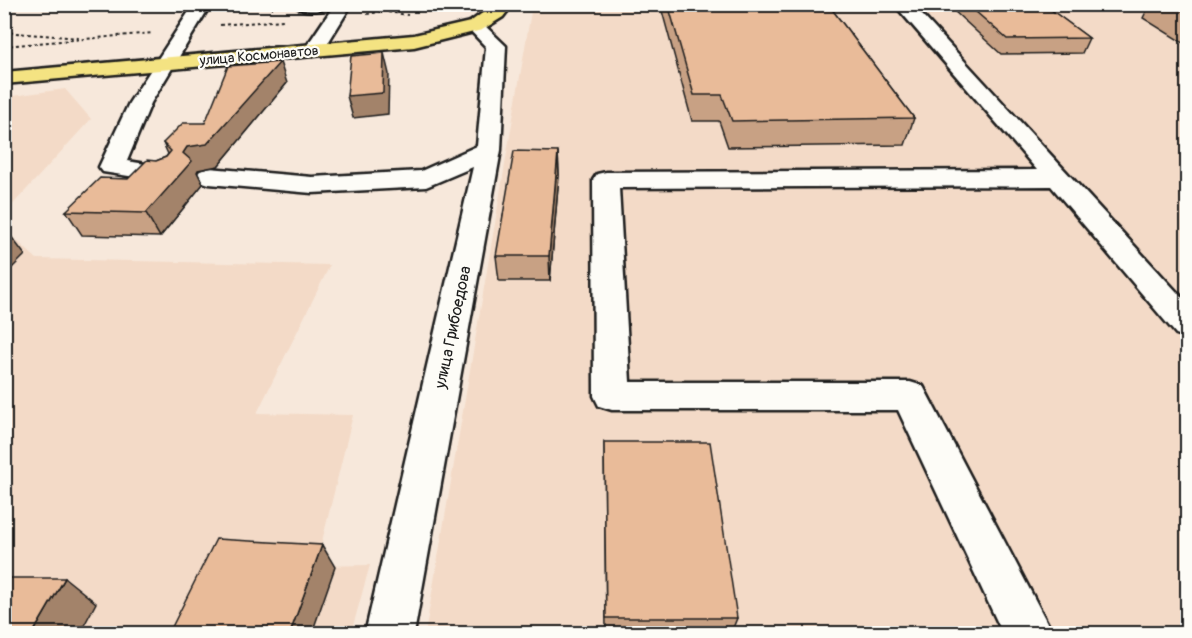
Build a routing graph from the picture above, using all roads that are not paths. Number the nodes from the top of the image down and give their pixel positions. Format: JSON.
{"nodes":[{"id":1,"x":203,"y":4,"type":"edge"},
{"id":2,"x":505,"y":4,"type":"edge"},
{"id":3,"x":902,"y":4,"type":"edge"},
{"id":4,"x":303,"y":5,"type":"edge"},
{"id":5,"x":337,"y":9,"type":"edge"},
{"id":6,"x":476,"y":26,"type":"junction"},
{"id":7,"x":314,"y":50,"type":"junction"},
{"id":8,"x":164,"y":63,"type":"junction"},
{"id":9,"x":4,"y":78,"type":"edge"},
{"id":10,"x":489,"y":150,"type":"junction"},
{"id":11,"x":167,"y":174,"type":"edge"},
{"id":12,"x":209,"y":176,"type":"dead end"},
{"id":13,"x":1058,"y":178,"type":"junction"},
{"id":14,"x":1188,"y":326,"type":"edge"},
{"id":15,"x":389,"y":633,"type":"edge"},
{"id":16,"x":1029,"y":633,"type":"edge"}],
"edges":[{"from":1,"to":8,"type":"street"},
{"from":2,"to":6,"type":"main road","name":"улица Космонавтов"},
{"from":3,"to":13,"type":"street"},
{"from":4,"to":5,"type":"street"},
{"from":5,"to":7,"type":"street"},
{"from":6,"to":7,"type":"main road","name":"улица Космонавтов"},
{"from":6,"to":10,"type":"street","name":"улица Грибоедова"},
{"from":7,"to":8,"type":"main road","name":"улица Космонавтов"},
{"from":8,"to":9,"type":"main road","name":"улица Космонавтов"},
{"from":8,"to":11,"type":"street"},
{"from":10,"to":12,"type":"street"},
{"from":10,"to":15,"type":"street","name":"улица Грибоедова"},
{"from":13,"to":14,"type":"street"},
{"from":13,"to":16,"type":"street"}]}
